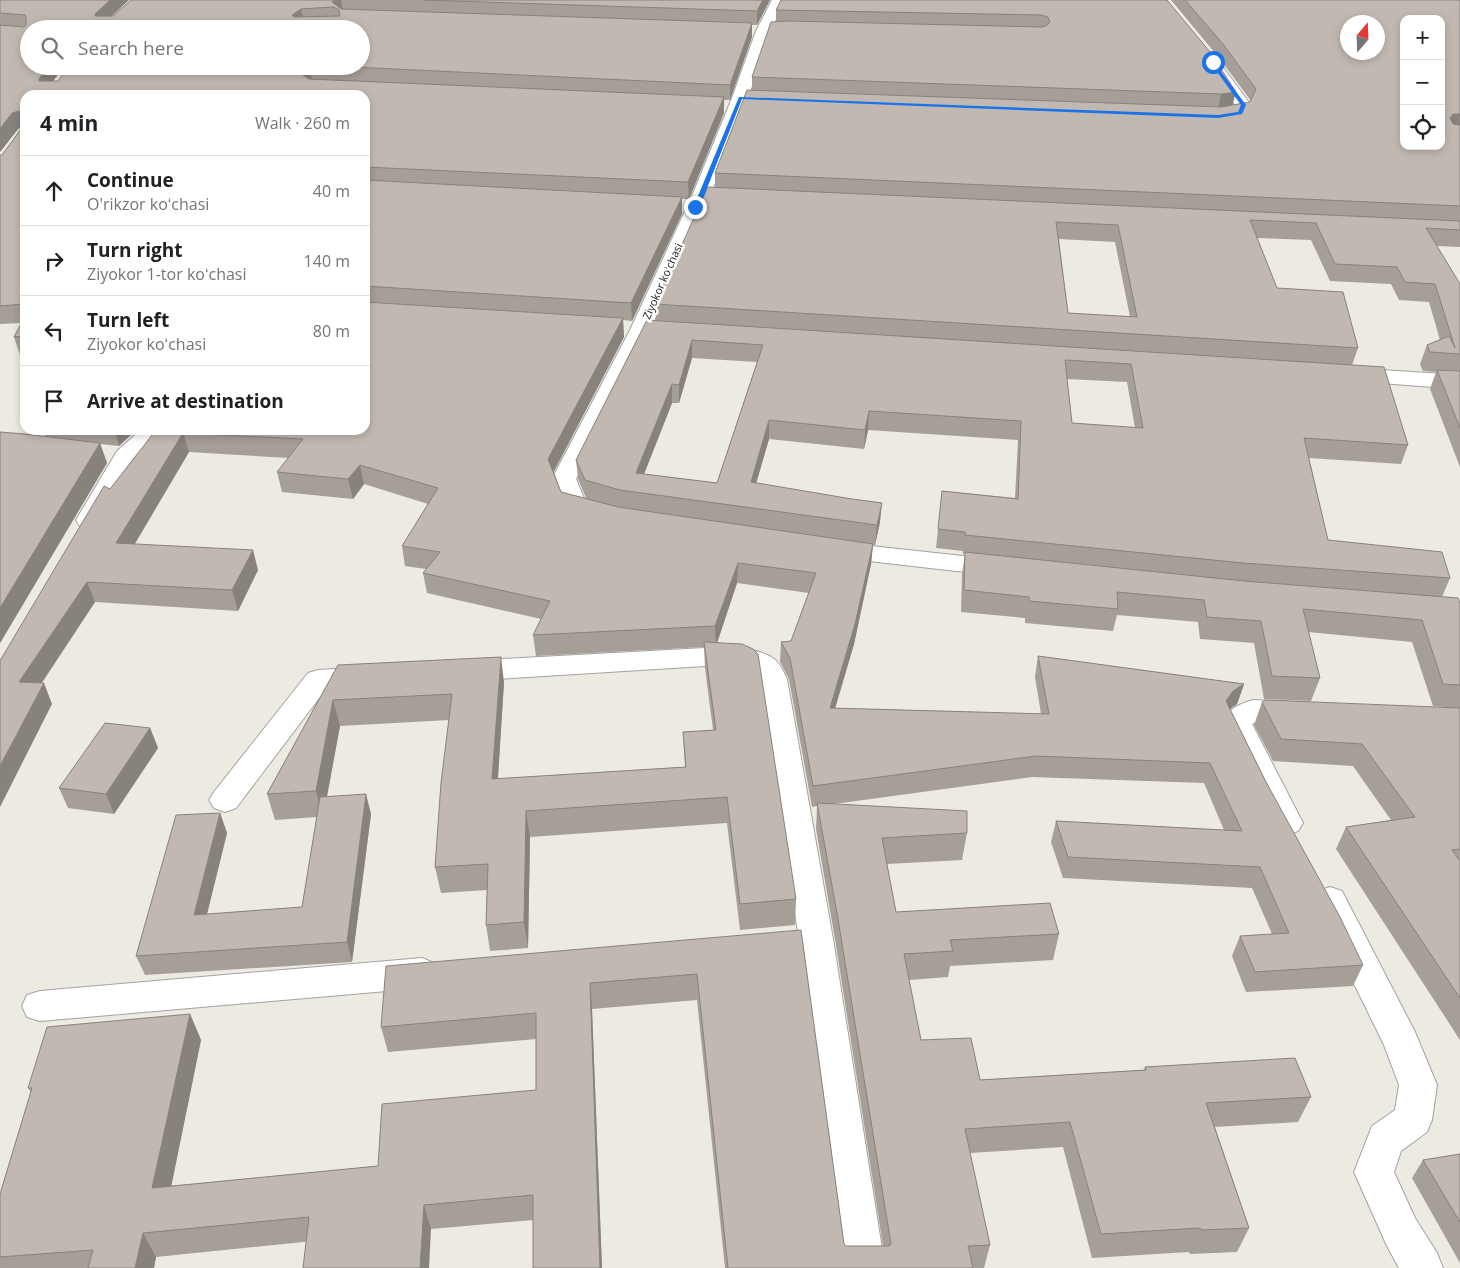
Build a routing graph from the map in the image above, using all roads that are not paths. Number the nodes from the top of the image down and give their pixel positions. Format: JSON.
{"nodes":[{"id":1,"x":779,"y":0,"type":"edge"},
{"id":2,"x":1207,"y":55,"type":"edge"},
{"id":3,"x":760,"y":99,"type":"edge"},
{"id":4,"x":738,"y":102,"type":"junction"},
{"id":5,"x":717,"y":106,"type":"edge"},
{"id":6,"x":1198,"y":116,"type":"edge"},
{"id":7,"x":721,"y":197,"type":"edge"},
{"id":8,"x":698,"y":202,"type":"junction"},
{"id":9,"x":675,"y":206,"type":"edge"},
{"id":10,"x":1332,"y":374,"type":"edge"},
{"id":11,"x":1460,"y":382,"type":"edge"},
{"id":12,"x":147,"y":435,"type":"edge"},
{"id":13,"x":620,"y":518,"type":"edge"},
{"id":14,"x":75,"y":542,"type":"edge"},
{"id":15,"x":811,"y":546,"type":"edge"},
{"id":16,"x":1023,"y":570,"type":"edge"},
{"id":17,"x":437,"y":673,"type":"edge"},
{"id":18,"x":397,"y":675,"type":"edge"},
{"id":19,"x":1330,"y":713,"type":"edge"},
{"id":20,"x":225,"y":800,"type":"dead end"},
{"id":21,"x":448,"y":971,"type":"edge"},
{"id":22,"x":40,"y":1006,"type":"dead end"},
{"id":23,"x":864,"y":1268,"type":"edge"},
{"id":24,"x":1422,"y":1268,"type":"edge"}],
"edges":[{"from":1,"to":4,"type":"street","name":"Ziyokor koʻchasi"},
{"from":2,"to":6,"type":"street"},
{"from":3,"to":4,"type":"street"},
{"from":4,"to":5,"type":"street"},
{"from":4,"to":8,"type":"street","name":"Ziyokor koʻchasi"},
{"from":7,"to":8,"type":"street"},
{"from":8,"to":9,"type":"street"},
{"from":8,"to":13,"type":"street","name":"Ziyokor koʻchasi"},
{"from":10,"to":11,"type":"street"},
{"from":12,"to":14,"type":"street"},
{"from":15,"to":16,"type":"street"},
{"from":17,"to":23,"type":"street"},
{"from":18,"to":20,"type":"street"},
{"from":19,"to":24,"type":"street"},
{"from":21,"to":22,"type":"street"}]}
